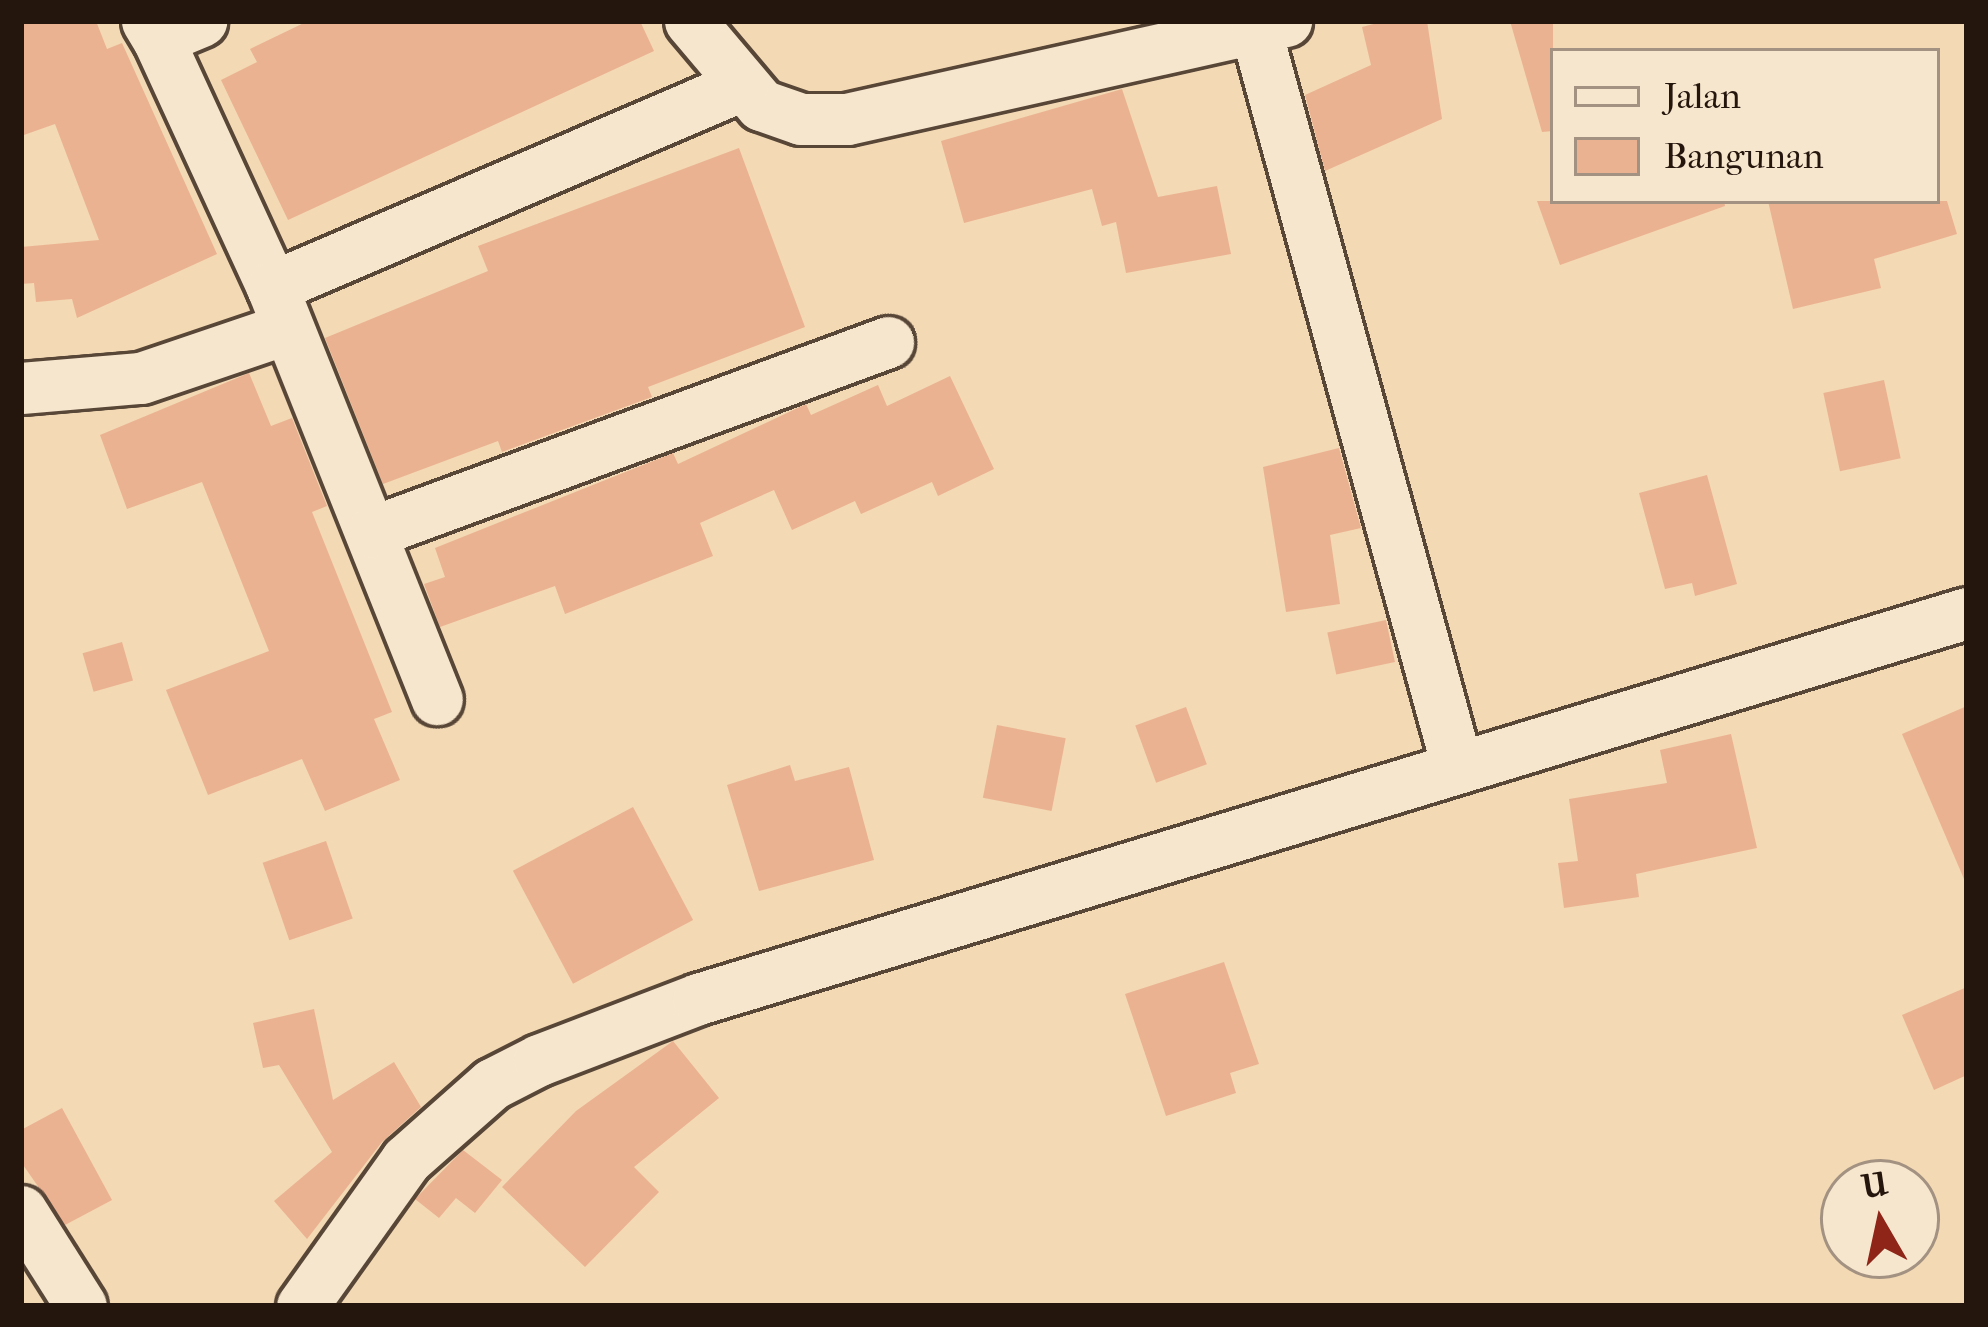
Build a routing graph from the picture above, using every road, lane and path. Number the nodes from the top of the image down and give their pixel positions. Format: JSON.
{"nodes":[{"id":1,"x":690,"y":21,"type":"edge"},
{"id":2,"x":1272,"y":26,"type":"edge"},
{"id":3,"x":169,"y":27,"type":"edge"},
{"id":4,"x":742,"y":86,"type":"junction"},
{"id":5,"x":280,"y":308,"type":"junction"},
{"id":6,"x":889,"y":342,"type":"dead end"},
{"id":7,"x":21,"y":388,"type":"edge"},
{"id":8,"x":372,"y":532,"type":"junction"},
{"id":9,"x":1967,"y":613,"type":"edge"},
{"id":10,"x":436,"y":699,"type":"dead end"},
{"id":11,"x":1457,"y":766,"type":"junction"},
{"id":12,"x":21,"y":1211,"type":"edge"},
{"id":13,"x":81,"y":1306,"type":"edge"},
{"id":14,"x":302,"y":1306,"type":"edge"}],
"edges":[{"from":1,"to":4,"type":"street"},
{"from":2,"to":4,"type":"street"},
{"from":2,"to":11,"type":"street"},
{"from":3,"to":5,"type":"street"},
{"from":4,"to":5,"type":"street"},
{"from":5,"to":7,"type":"street"},
{"from":5,"to":8,"type":"street"},
{"from":6,"to":8,"type":"street"},
{"from":8,"to":10,"type":"street"},
{"from":9,"to":11,"type":"street"},
{"from":11,"to":14,"type":"street"},
{"from":12,"to":13,"type":"street"}]}
